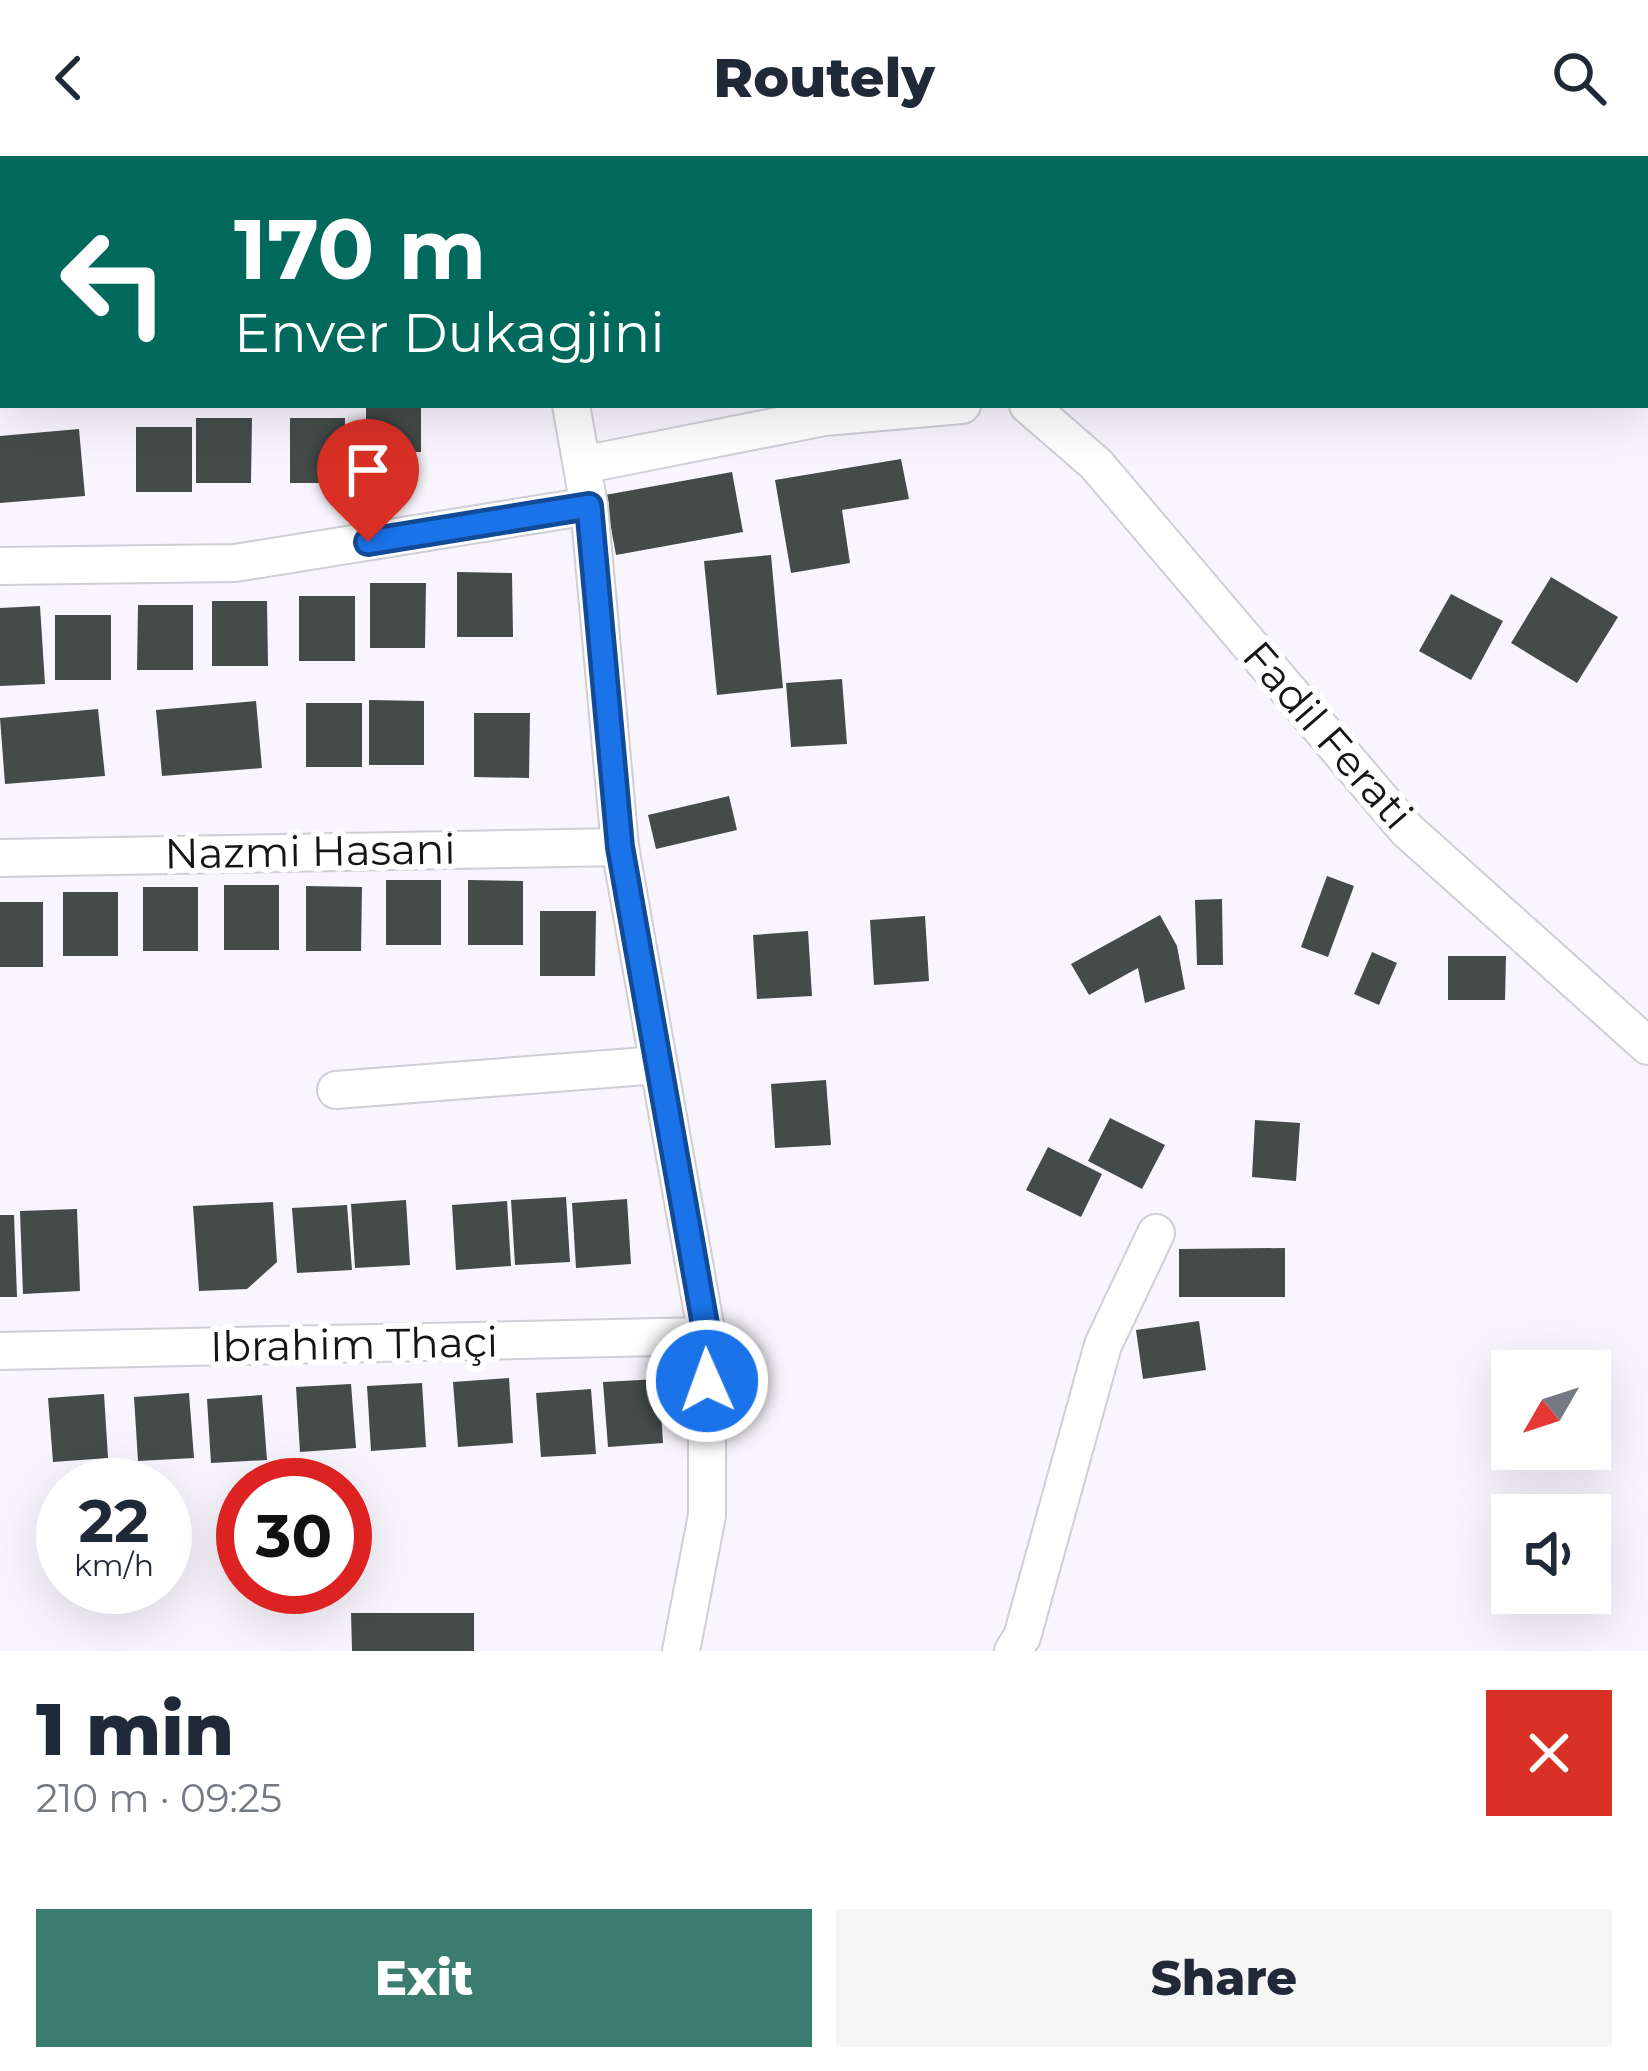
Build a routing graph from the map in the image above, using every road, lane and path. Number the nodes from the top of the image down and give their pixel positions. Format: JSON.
{"nodes":[{"id":1,"x":572,"y":408,"type":"edge"},
{"id":2,"x":892,"y":408,"type":"edge"},
{"id":3,"x":1031,"y":408,"type":"edge"},
{"id":4,"x":822,"y":411,"type":"edge"},
{"id":5,"x":582,"y":465,"type":"junction"},
{"id":6,"x":589,"y":506,"type":"junction"},
{"id":7,"x":0,"y":566,"type":"edge"},
{"id":8,"x":620,"y":847,"type":"junction"},
{"id":9,"x":0,"y":858,"type":"edge"},
{"id":10,"x":1648,"y":1046,"type":"edge"},
{"id":11,"x":658,"y":1064,"type":"junction"},
{"id":12,"x":336,"y":1090,"type":"dead end"},
{"id":13,"x":1156,"y":1233,"type":"dead end"},
{"id":14,"x":707,"y":1336,"type":"junction"},
{"id":15,"x":0,"y":1351,"type":"edge"},
{"id":16,"x":681,"y":1651,"type":"edge"},
{"id":17,"x":1013,"y":1651,"type":"edge"}],
"edges":[{"from":1,"to":5,"type":"street"},
{"from":2,"to":4,"type":"street"},
{"from":3,"to":10,"type":"street","name":"Fadil Ferati"},
{"from":4,"to":5,"type":"street"},
{"from":5,"to":6,"type":"street"},
{"from":6,"to":7,"type":"street"},
{"from":6,"to":8,"type":"street"},
{"from":8,"to":9,"type":"street","name":"Nazmi Hasani"},
{"from":8,"to":11,"type":"street"},
{"from":11,"to":12,"type":"street"},
{"from":11,"to":14,"type":"street"},
{"from":13,"to":17,"type":"street"},
{"from":14,"to":15,"type":"street","name":"Ibrahim Thaçi"},
{"from":14,"to":16,"type":"street"}]}
